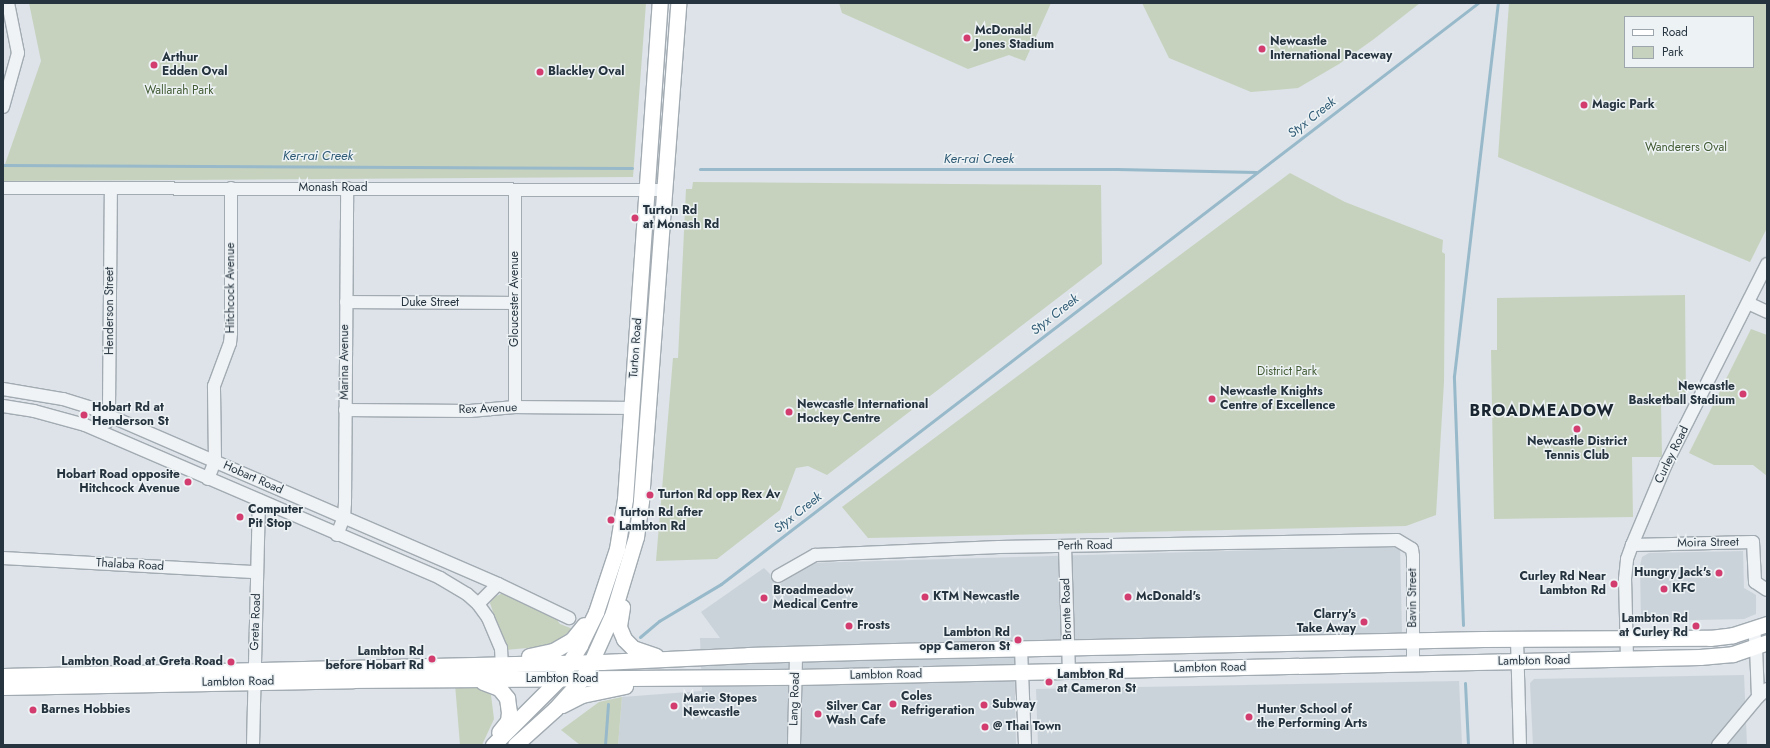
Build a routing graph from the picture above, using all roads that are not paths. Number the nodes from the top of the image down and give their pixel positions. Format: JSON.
{"nodes":[{"id":1,"x":8,"y":3,"type":"edge"},
{"id":2,"x":660,"y":3,"type":"edge"},
{"id":3,"x":678,"y":3,"type":"edge"},
{"id":4,"x":3,"y":107,"type":"edge"},
{"id":5,"x":3,"y":188,"type":"edge"},
{"id":6,"x":111,"y":188,"type":"junction"},
{"id":7,"x":231,"y":188,"type":"junction"},
{"id":8,"x":347,"y":188,"type":"junction"},
{"id":9,"x":515,"y":190,"type":"junction"},
{"id":10,"x":663,"y":190,"type":"junction"},
{"id":11,"x":646,"y":191,"type":"junction"},
{"id":12,"x":1767,"y":264,"type":"edge"},
{"id":13,"x":346,"y":302,"type":"junction"},
{"id":14,"x":515,"y":303,"type":"junction"},
{"id":15,"x":1748,"y":303,"type":"junction"},
{"id":16,"x":1767,"y":312,"type":"edge"},
{"id":17,"x":3,"y":389,"type":"edge"},
{"id":18,"x":3,"y":406,"type":"edge"},
{"id":19,"x":514,"y":407,"type":"junction"},
{"id":20,"x":632,"y":408,"type":"junction"},
{"id":21,"x":345,"y":410,"type":"junction"},
{"id":22,"x":109,"y":417,"type":"junction"},
{"id":23,"x":104,"y":433,"type":"junction"},
{"id":24,"x":215,"y":461,"type":"junction"},
{"id":25,"x":208,"y":479,"type":"junction"},
{"id":26,"x":259,"y":500,"type":"junction"},
{"id":27,"x":344,"y":517,"type":"junction"},
{"id":28,"x":337,"y":535,"type":"junction"},
{"id":29,"x":1397,"y":540,"type":"joint"},
{"id":30,"x":1632,"y":545,"type":"junction"},
{"id":31,"x":1065,"y":546,"type":"junction"},
{"id":32,"x":3,"y":558,"type":"edge"},
{"id":33,"x":627,"y":567,"type":"junction"},
{"id":34,"x":257,"y":572,"type":"junction"},
{"id":35,"x":778,"y":576,"type":"dead end"},
{"id":36,"x":498,"y":584,"type":"junction"},
{"id":37,"x":1767,"y":590,"type":"edge"},
{"id":38,"x":478,"y":604,"type":"junction"},
{"id":39,"x":596,"y":612,"type":"junction"},
{"id":40,"x":569,"y":618,"type":"dead end"},
{"id":41,"x":1760,"y":627,"type":"edge"},
{"id":42,"x":1517,"y":639,"type":"junction"},
{"id":43,"x":1626,"y":639,"type":"junction"},
{"id":44,"x":1414,"y":641,"type":"junction"},
{"id":45,"x":1762,"y":644,"type":"edge"},
{"id":46,"x":1068,"y":648,"type":"junction"},
{"id":47,"x":1021,"y":649,"type":"junction"},
{"id":48,"x":796,"y":654,"type":"junction"},
{"id":49,"x":662,"y":659,"type":"junction"},
{"id":50,"x":1627,"y":659,"type":"junction"},
{"id":51,"x":1518,"y":661,"type":"junction"},
{"id":52,"x":591,"y":662,"type":"junction"},
{"id":53,"x":568,"y":663,"type":"junction"},
{"id":54,"x":1413,"y":664,"type":"junction"},
{"id":55,"x":502,"y":665,"type":"junction"},
{"id":56,"x":1069,"y":671,"type":"junction"},
{"id":57,"x":1023,"y":672,"type":"junction"},
{"id":58,"x":3,"y":676,"type":"edge"},
{"id":59,"x":254,"y":677,"type":"junction"},
{"id":60,"x":796,"y":677,"type":"junction"},
{"id":61,"x":582,"y":678,"type":"junction"},
{"id":62,"x":470,"y":679,"type":"junction"},
{"id":63,"x":559,"y":679,"type":"junction"},
{"id":64,"x":643,"y":679,"type":"junction"},
{"id":65,"x":3,"y":688,"type":"edge"},
{"id":66,"x":1767,"y":689,"type":"edge"},
{"id":67,"x":1758,"y":697,"type":"junction"},
{"id":68,"x":555,"y":709,"type":"junction"},
{"id":69,"x":252,"y":745,"type":"edge"},
{"id":70,"x":493,"y":745,"type":"edge"},
{"id":71,"x":515,"y":745,"type":"edge"},
{"id":72,"x":794,"y":745,"type":"edge"},
{"id":73,"x":1025,"y":745,"type":"edge"},
{"id":74,"x":1520,"y":745,"type":"edge"},
{"id":75,"x":1718,"y":745,"type":"edge"}],
"edges":[{"from":1,"to":4,"type":"street"},
{"from":2,"to":11,"type":"main road","name":"Turton Road"},
{"from":3,"to":10,"type":"main road","name":"Turton Road"},
{"from":5,"to":6,"type":"street","name":"Monash Road"},
{"from":6,"to":7,"type":"street","name":"Monash Road"},
{"from":6,"to":22,"type":"street","name":"Henderson Street"},
{"from":7,"to":8,"type":"street","name":"Monash Road"},
{"from":7,"to":24,"type":"street","name":"Hitchcock Avenue"},
{"from":8,"to":9,"type":"street","name":"Monash Road"},
{"from":8,"to":13,"type":"street","name":"Marina Avenue"},
{"from":9,"to":11,"type":"street","name":"Monash Road"},
{"from":9,"to":14,"type":"street","name":"Gloucester Avenue"},
{"from":10,"to":11,"type":"street","name":"Monash Road"},
{"from":10,"to":33,"type":"main road","name":"Turton Road"},
{"from":11,"to":20,"type":"main road","name":"Turton Road"},
{"from":12,"to":15,"type":"street","name":"Curley Road"},
{"from":13,"to":14,"type":"street","name":"Duke Street"},
{"from":13,"to":21,"type":"street","name":"Marina Avenue"},
{"from":14,"to":19,"type":"street","name":"Gloucester Avenue"},
{"from":15,"to":16,"type":"street"},
{"from":15,"to":30,"type":"street","name":"Curley Road"},
{"from":17,"to":22,"type":"street","name":"Hobart Road"},
{"from":18,"to":23,"type":"street","name":"Hobart Road"},
{"from":19,"to":20,"type":"street","name":"Rex Avenue"},
{"from":19,"to":21,"type":"street","name":"Rex Avenue"},
{"from":20,"to":39,"type":"main road","name":"Turton Road"},
{"from":21,"to":27,"type":"street","name":"Marina Avenue"},
{"from":22,"to":23,"type":"street","name":"Henderson Street"},
{"from":22,"to":24,"type":"street","name":"Hobart Road"},
{"from":23,"to":25,"type":"street","name":"Hobart Road"},
{"from":24,"to":25,"type":"street","name":"Hitchcock Avenue"},
{"from":24,"to":27,"type":"street","name":"Hobart Road"},
{"from":25,"to":26,"type":"street","name":"Hobart Road"},
{"from":26,"to":28,"type":"street","name":"Hobart Road"},
{"from":26,"to":34,"type":"street","name":"Greta Road"},
{"from":27,"to":28,"type":"street","name":"Marina Avenue"},
{"from":27,"to":36,"type":"street","name":"Hobart Road"},
{"from":28,"to":38,"type":"street","name":"Hobart Road"},
{"from":29,"to":31,"type":"street","name":"Perth Road"},
{"from":29,"to":44,"type":"street","name":"Bavin Street"},
{"from":30,"to":37,"type":"street","name":"Moira Street"},
{"from":30,"to":43,"type":"street","name":"Curley Road"},
{"from":31,"to":35,"type":"street","name":"Perth Road"},
{"from":31,"to":46,"type":"street","name":"Bronte Road"},
{"from":32,"to":34,"type":"street","name":"Thalaba Road"},
{"from":33,"to":49,"type":"main road"},
{"from":33,"to":52,"type":"main road","name":"Turton Road"},
{"from":34,"to":59,"type":"street","name":"Greta Road"},
{"from":36,"to":38,"type":"street"},
{"from":36,"to":40,"type":"street","name":"Hobart Road"},
{"from":38,"to":55,"type":"street","name":"Hobart Road"},
{"from":39,"to":53,"type":"main road","name":"Turton Road"},
{"from":39,"to":55,"type":"main road"},
{"from":41,"to":43,"type":"main road","name":"Lambton Road"},
{"from":41,"to":45,"type":"street"},
{"from":42,"to":43,"type":"main road","name":"Lambton Road"},
{"from":42,"to":44,"type":"main road","name":"Lambton Road"},
{"from":42,"to":51,"type":"street"},
{"from":43,"to":50,"type":"street","name":"Curley Road"},
{"from":44,"to":46,"type":"main road","name":"Lambton Road"},
{"from":44,"to":54,"type":"street","name":"Bavin Street"},
{"from":45,"to":50,"type":"main road","name":"Lambton Road"},
{"from":45,"to":67,"type":"street"},
{"from":46,"to":47,"type":"main road","name":"Lambton Road"},
{"from":46,"to":56,"type":"street","name":"Bronte Road"},
{"from":47,"to":48,"type":"main road","name":"Lambton Road"},
{"from":47,"to":57,"type":"street"},
{"from":48,"to":49,"type":"main road","name":"Lambton Road"},
{"from":48,"to":60,"type":"street","name":"Lang Road"},
{"from":49,"to":52,"type":"main road","name":"Lambton Road"},
{"from":50,"to":51,"type":"main road","name":"Lambton Road"},
{"from":51,"to":54,"type":"main road","name":"Lambton Road"},
{"from":51,"to":74,"type":"street"},
{"from":52,"to":53,"type":"main road","name":"Lambton Road"},
{"from":52,"to":61,"type":"main road","name":"Turton Road"},
{"from":53,"to":55,"type":"main road","name":"Lambton Road"},
{"from":53,"to":63,"type":"main road","name":"Turton Road"},
{"from":54,"to":56,"type":"main road","name":"Lambton Road"},
{"from":55,"to":59,"type":"main road","name":"Lambton Road"},
{"from":56,"to":57,"type":"main road","name":"Lambton Road"},
{"from":57,"to":60,"type":"main road","name":"Lambton Road"},
{"from":57,"to":73,"type":"street"},
{"from":58,"to":59,"type":"main road","name":"Lambton Road"},
{"from":59,"to":62,"type":"main road","name":"Lambton Road"},
{"from":59,"to":65,"type":"main road","name":"Lambton Road"},
{"from":59,"to":69,"type":"street","name":"Greta Road"},
{"from":60,"to":64,"type":"main road","name":"Lambton Road"},
{"from":60,"to":72,"type":"street","name":"Lang Road"},
{"from":61,"to":63,"type":"main road","name":"Lambton Road"},
{"from":61,"to":64,"type":"main road","name":"Lambton Road"},
{"from":61,"to":68,"type":"main road","name":"Turton Road"},
{"from":62,"to":63,"type":"main road","name":"Lambton Road"},
{"from":62,"to":70,"type":"main road"},
{"from":63,"to":70,"type":"main road","name":"Turton Road"},
{"from":64,"to":68,"type":"main road"},
{"from":66,"to":67,"type":"street"},
{"from":67,"to":75,"type":"street"},
{"from":68,"to":71,"type":"main road"}]}
